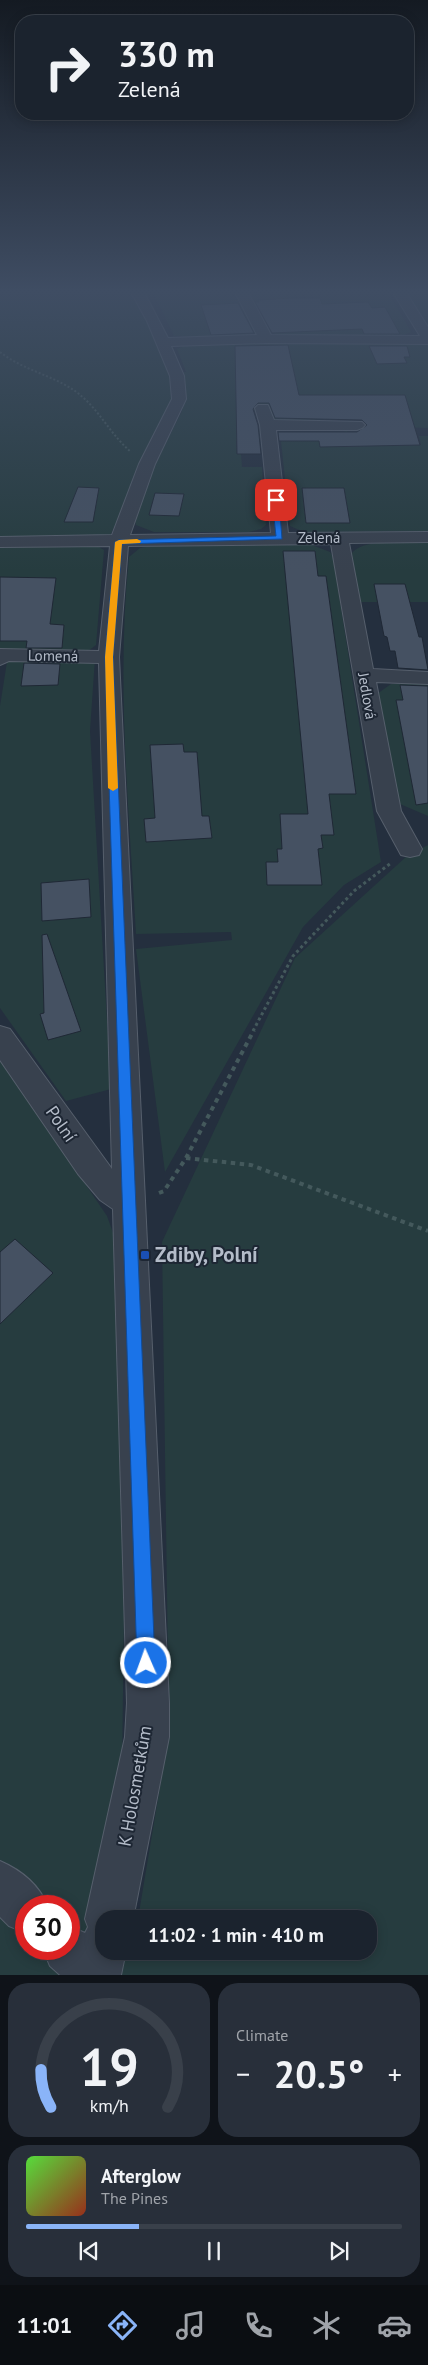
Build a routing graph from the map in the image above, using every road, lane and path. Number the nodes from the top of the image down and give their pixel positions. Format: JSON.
{"nodes":[{"id":1,"x":65,"y":386,"type":"edge"},
{"id":2,"x":178,"y":386,"type":"edge"},
{"id":3,"x":263,"y":408,"type":"dead end"},
{"id":4,"x":357,"y":424,"type":"dead end"},
{"id":5,"x":268,"y":425,"type":"junction"},
{"id":6,"x":147,"y":464,"type":"junction"},
{"id":7,"x":280,"y":538,"type":"junction"},
{"id":8,"x":339,"y":538,"type":"junction"},
{"id":9,"x":428,"y":538,"type":"edge"},
{"id":10,"x":0,"y":542,"type":"edge"},
{"id":11,"x":119,"y":542,"type":"junction"},
{"id":12,"x":109,"y":657,"type":"junction"},
{"id":13,"x":0,"y":659,"type":"edge"},
{"id":14,"x":364,"y":675,"type":"junction"},
{"id":15,"x":428,"y":678,"type":"edge"},
{"id":16,"x":410,"y":848,"type":"joint"},
{"id":17,"x":0,"y":1037,"type":"edge"},
{"id":18,"x":186,"y":1158,"type":"junction"},
{"id":19,"x":130,"y":1202,"type":"junction"},
{"id":20,"x":428,"y":1231,"type":"edge"},
{"id":21,"x":0,"y":1884,"type":"edge"},
{"id":22,"x":15,"y":1898,"type":"edge"},
{"id":23,"x":111,"y":1910,"type":"edge"},
{"id":24,"x":79,"y":1960,"type":"edge"},
{"id":25,"x":100,"y":1960,"type":"edge"},
{"id":26,"x":96,"y":1975,"type":"edge"}],
"edges":[{"from":1,"to":6,"type":"path"},
{"from":2,"to":6,"type":"street","name":"K Holosmetkům"},
{"from":3,"to":5,"type":"street"},
{"from":4,"to":5,"type":"street"},
{"from":5,"to":7,"type":"street"},
{"from":6,"to":11,"type":"street","name":"K Holosmetkům"},
{"from":7,"to":8,"type":"street","name":"Zelená"},
{"from":7,"to":11,"type":"street","name":"Zelená"},
{"from":8,"to":9,"type":"street","name":"Zelená"},
{"from":8,"to":14,"type":"street","name":"Jedlová"},
{"from":10,"to":11,"type":"street","name":"Zelená"},
{"from":11,"to":12,"type":"street","name":"K Holosmetkům"},
{"from":12,"to":13,"type":"street","name":"Lomená"},
{"from":12,"to":19,"type":"street","name":"K Holosmetkům"},
{"from":14,"to":15,"type":"street"},
{"from":14,"to":16,"type":"street","name":"Jedlová"},
{"from":16,"to":18,"type":"path"},
{"from":17,"to":19,"type":"street","name":"Polní"},
{"from":18,"to":19,"type":"path"},
{"from":18,"to":20,"type":"path"},
{"from":19,"to":23,"type":"street","name":"K Holosmetkům"},
{"from":21,"to":22,"type":"street"},
{"from":24,"to":26,"type":"street"},
{"from":25,"to":26,"type":"street"}]}
